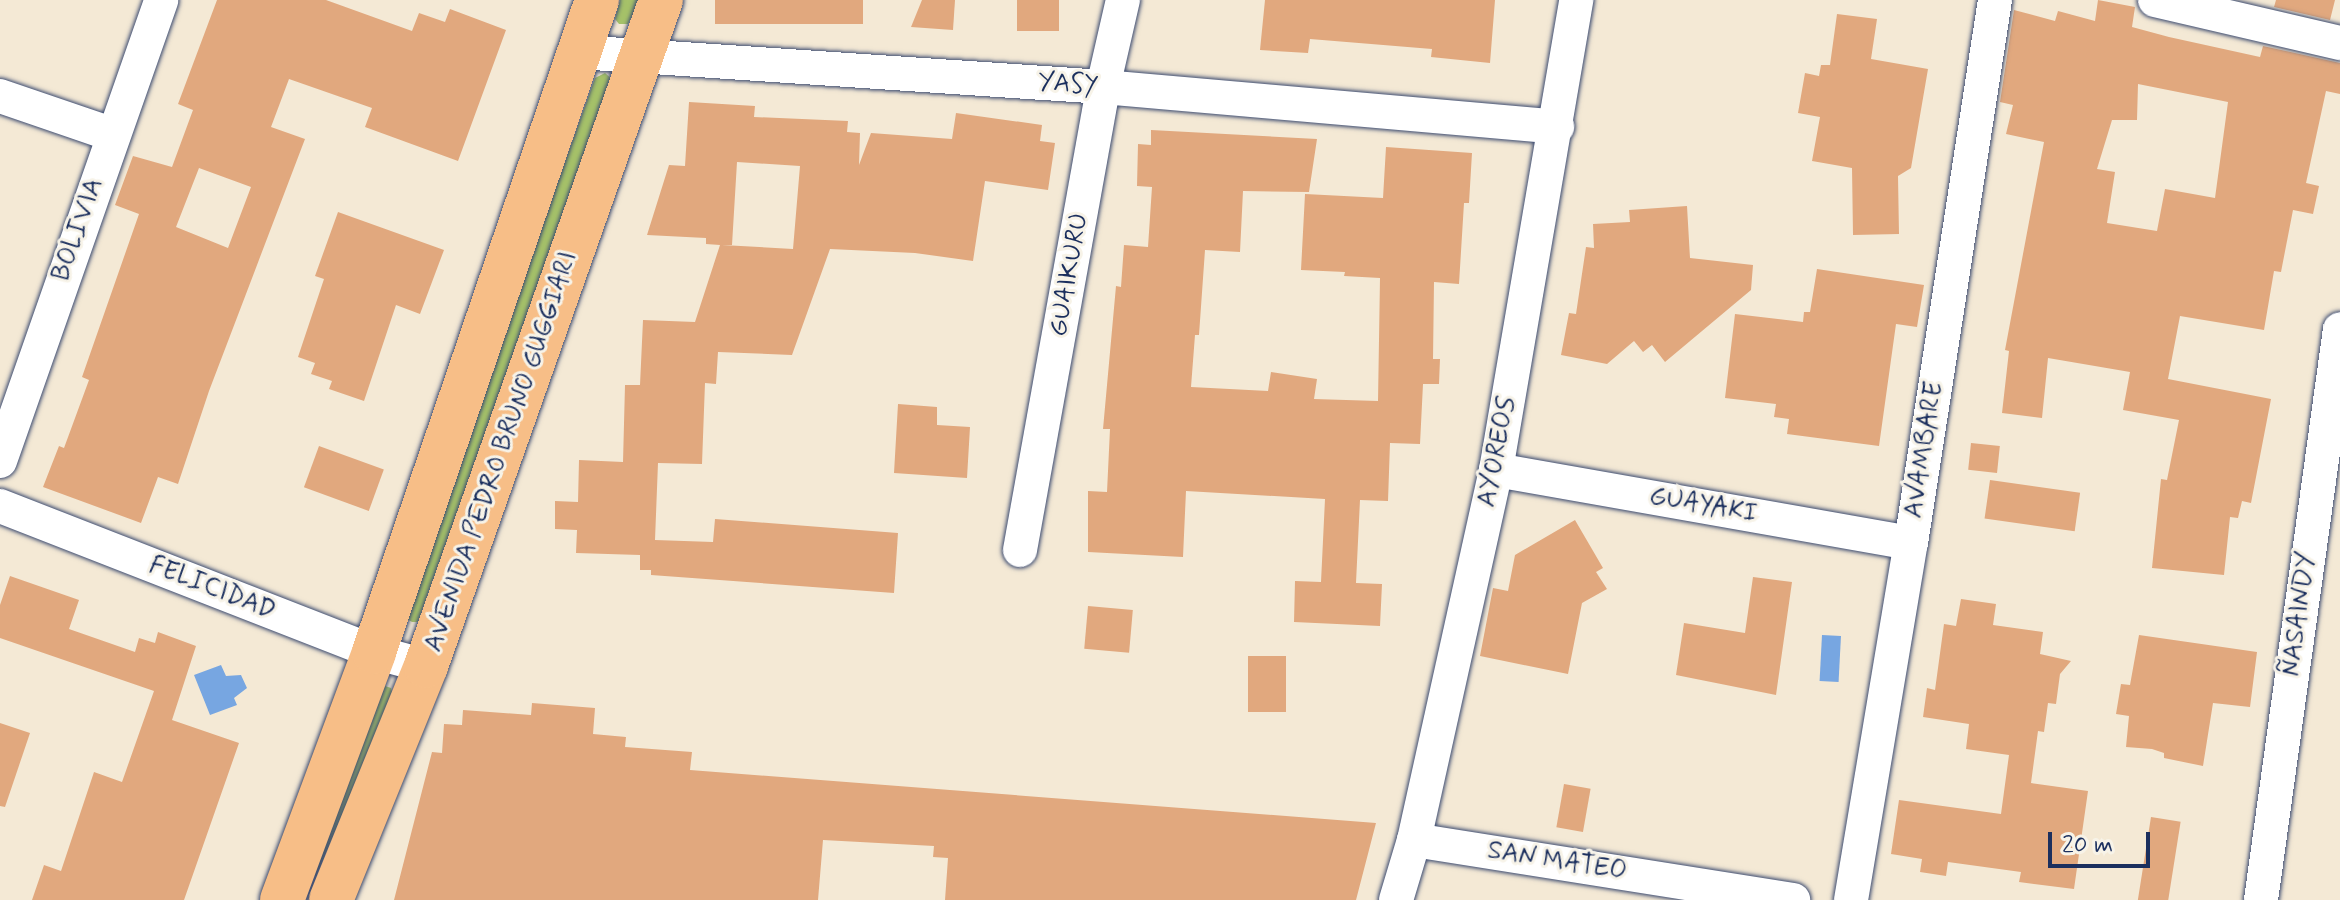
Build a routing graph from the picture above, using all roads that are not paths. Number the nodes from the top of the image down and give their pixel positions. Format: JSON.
{"nodes":[{"id":1,"x":161,"y":0,"type":"edge"},
{"id":2,"x":597,"y":0,"type":"edge"},
{"id":3,"x":661,"y":0,"type":"edge"},
{"id":4,"x":1123,"y":0,"type":"edge"},
{"id":5,"x":1576,"y":0,"type":"edge"},
{"id":6,"x":1995,"y":0,"type":"edge"},
{"id":7,"x":2155,"y":0,"type":"edge"},
{"id":8,"x":2340,"y":43,"type":"edge"},
{"id":9,"x":578,"y":52,"type":"junction"},
{"id":10,"x":641,"y":58,"type":"junction"},
{"id":11,"x":1103,"y":87,"type":"junction"},
{"id":12,"x":0,"y":96,"type":"edge"},
{"id":13,"x":1557,"y":127,"type":"junction"},
{"id":14,"x":111,"y":134,"type":"junction"},
{"id":15,"x":2340,"y":329,"type":"edge"},
{"id":16,"x":0,"y":461,"type":"edge"},
{"id":17,"x":1496,"y":470,"type":"junction"},
{"id":18,"x":0,"y":506,"type":"edge"},
{"id":19,"x":1911,"y":543,"type":"junction"},
{"id":20,"x":1020,"y":550,"type":"dead end"},
{"id":21,"x":374,"y":652,"type":"junction"},
{"id":22,"x":426,"y":666,"type":"junction"},
{"id":23,"x":1414,"y":840,"type":"junction"},
{"id":24,"x":282,"y":900,"type":"edge"},
{"id":25,"x":331,"y":900,"type":"edge"},
{"id":26,"x":1396,"y":900,"type":"edge"},
{"id":27,"x":1793,"y":900,"type":"edge"},
{"id":28,"x":1851,"y":900,"type":"edge"},
{"id":29,"x":2261,"y":900,"type":"edge"}],
"edges":[{"from":1,"to":14,"type":"street","name":"BOLIVIA"},
{"from":2,"to":9,"type":"main road"},
{"from":3,"to":10,"type":"main road","name":"AVENIDA PEDRO BRUNO GUGGIARI"},
{"from":4,"to":11,"type":"street","name":"GUAIKURU"},
{"from":5,"to":13,"type":"street","name":"AYOREOS"},
{"from":6,"to":19,"type":"street","name":"AVAMBARE"},
{"from":7,"to":8,"type":"street"},
{"from":9,"to":10,"type":"street","name":"YASY"},
{"from":9,"to":21,"type":"main road"},
{"from":10,"to":11,"type":"street","name":"YASY"},
{"from":10,"to":22,"type":"main road","name":"AVENIDA PEDRO BRUNO GUGGIARI"},
{"from":11,"to":13,"type":"street","name":"YASY"},
{"from":11,"to":20,"type":"street","name":"GUAIKURU"},
{"from":12,"to":14,"type":"street"},
{"from":13,"to":17,"type":"street","name":"AYOREOS"},
{"from":14,"to":16,"type":"street","name":"BOLIVIA"},
{"from":15,"to":29,"type":"street","name":"ÑASAINDY"},
{"from":17,"to":19,"type":"street","name":"GUAYAKI"},
{"from":17,"to":23,"type":"street","name":"AYOREOS"},
{"from":18,"to":21,"type":"street","name":"FELICIDAD"},
{"from":19,"to":28,"type":"street","name":"AVAMBARE"},
{"from":21,"to":22,"type":"street","name":"FELICIDAD"},
{"from":21,"to":24,"type":"main road"},
{"from":22,"to":25,"type":"main road","name":"AVENIDA PEDRO BRUNO GUGGIARI"},
{"from":23,"to":26,"type":"street","name":"AYOREOS"},
{"from":23,"to":27,"type":"street","name":"SAN MATEO"}]}
